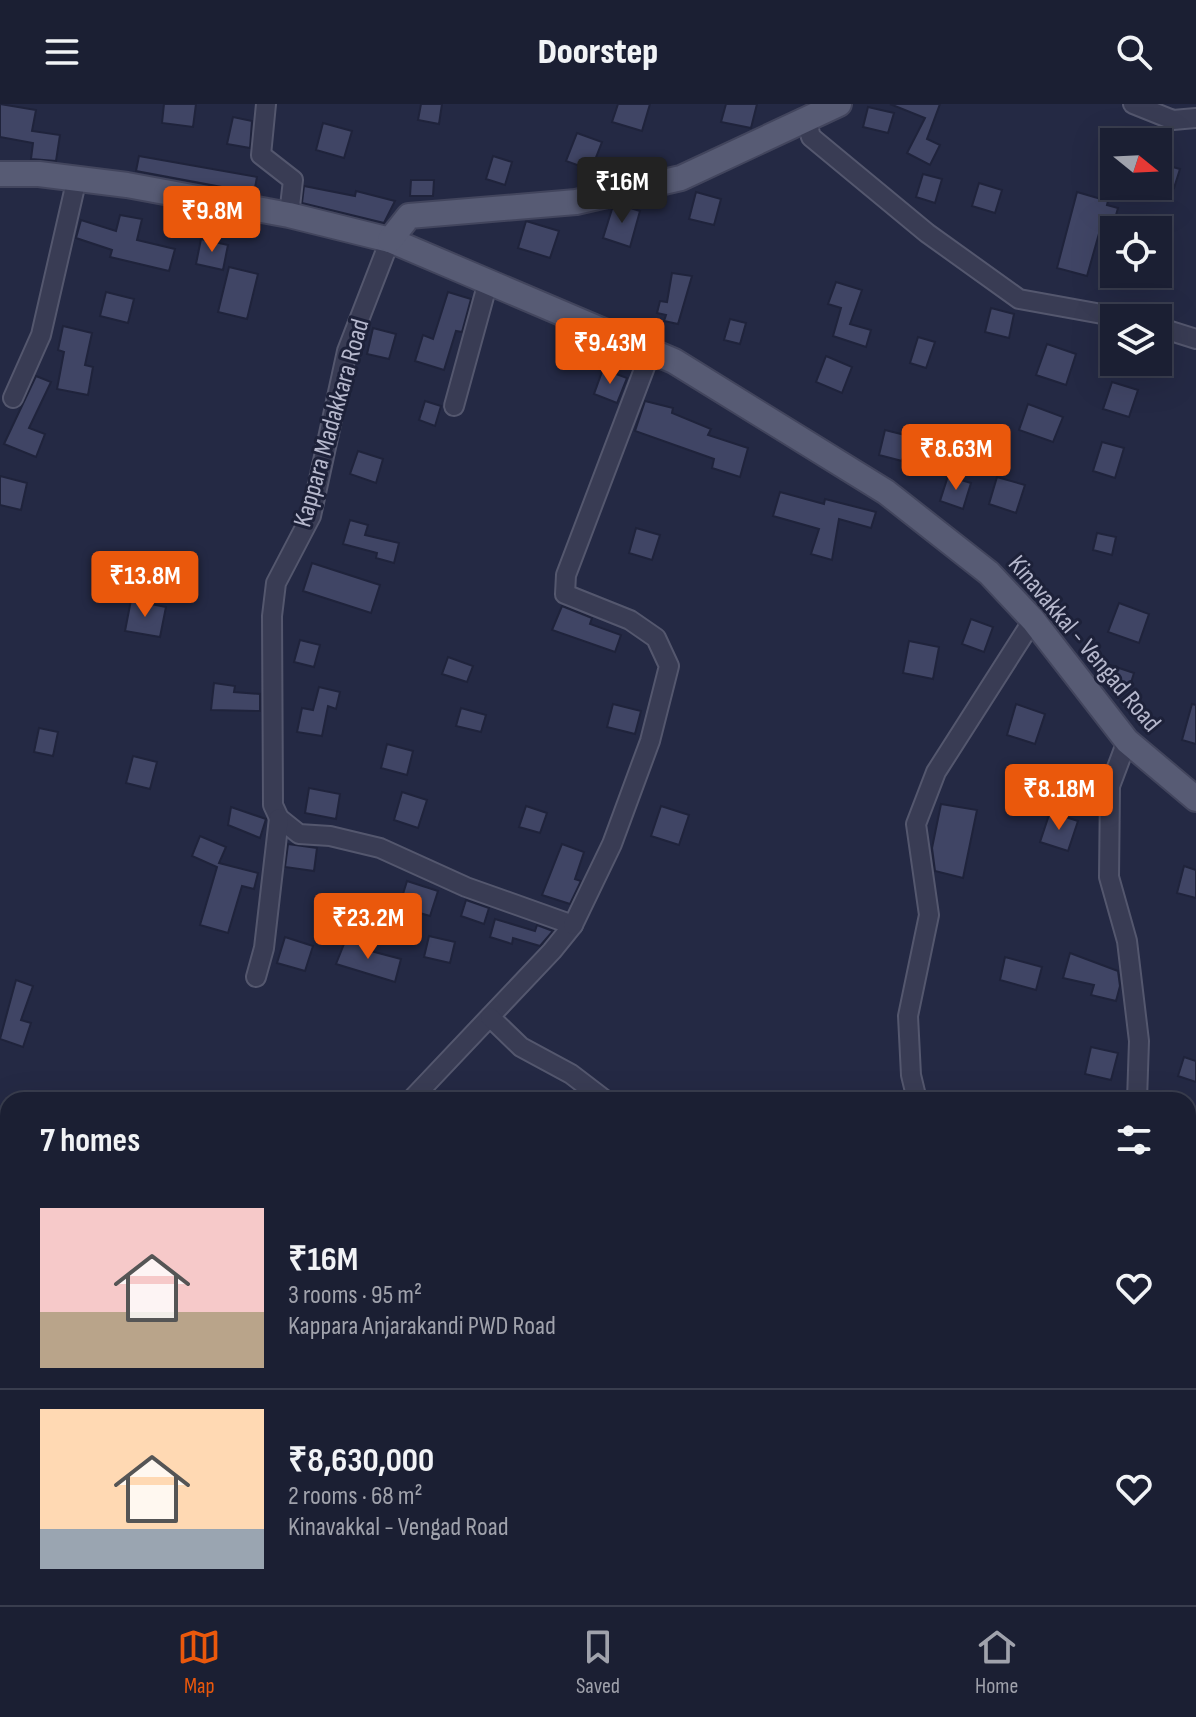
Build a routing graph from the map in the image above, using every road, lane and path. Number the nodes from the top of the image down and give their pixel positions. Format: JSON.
{"nodes":[{"id":1,"x":266,"y":104,"type":"edge"},
{"id":2,"x":839,"y":104,"type":"edge"},
{"id":3,"x":1133,"y":104,"type":"edge"},
{"id":4,"x":1196,"y":118,"type":"edge"},
{"id":5,"x":806,"y":119,"type":"junction"},
{"id":6,"x":263,"y":158,"type":"junction"},
{"id":7,"x":0,"y":174,"type":"edge"},
{"id":8,"x":261,"y":177,"type":"dead end"},
{"id":9,"x":77,"y":178,"type":"junction"},
{"id":10,"x":289,"y":215,"type":"junction"},
{"id":11,"x":390,"y":240,"type":"junction"},
{"id":12,"x":488,"y":282,"type":"junction"},
{"id":13,"x":1100,"y":313,"type":"edge"},
{"id":14,"x":1172,"y":331,"type":"edge"},
{"id":15,"x":1196,"y":339,"type":"edge"},
{"id":16,"x":651,"y":351,"type":"junction"},
{"id":17,"x":13,"y":398,"type":"dead end"},
{"id":18,"x":454,"y":406,"type":"dead end"},
{"id":19,"x":1033,"y":620,"type":"junction"},
{"id":20,"x":1127,"y":741,"type":"junction"},
{"id":21,"x":1196,"y":799,"type":"edge"},
{"id":22,"x":279,"y":818,"type":"junction"},
{"id":23,"x":573,"y":925,"type":"junction"},
{"id":24,"x":256,"y":977,"type":"dead end"},
{"id":25,"x":490,"y":1017,"type":"junction"},
{"id":26,"x":419,"y":1092,"type":"edge"},
{"id":27,"x":595,"y":1092,"type":"edge"},
{"id":28,"x":915,"y":1092,"type":"edge"},
{"id":29,"x":1137,"y":1092,"type":"edge"}],
"edges":[{"from":1,"to":6,"type":"street"},
{"from":2,"to":5,"type":"main road"},
{"from":3,"to":4,"type":"street"},
{"from":5,"to":11,"type":"main road"},
{"from":5,"to":13,"type":"street"},
{"from":6,"to":8,"type":"street"},
{"from":6,"to":10,"type":"street"},
{"from":7,"to":9,"type":"main road","name":"Kinavakkal - Vengad Road"},
{"from":9,"to":10,"type":"main road","name":"Kinavakkal - Vengad Road"},
{"from":9,"to":17,"type":"street"},
{"from":10,"to":11,"type":"main road","name":"Kinavakkal - Vengad Road"},
{"from":11,"to":12,"type":"main road","name":"Kinavakkal - Vengad Road"},
{"from":11,"to":22,"type":"street","name":"Kappara Madakkara Road"},
{"from":12,"to":16,"type":"main road","name":"Kinavakkal - Vengad Road"},
{"from":12,"to":18,"type":"street"},
{"from":14,"to":15,"type":"street"},
{"from":16,"to":19,"type":"main road","name":"Kinavakkal - Vengad Road"},
{"from":16,"to":23,"type":"street"},
{"from":19,"to":20,"type":"main road","name":"Kinavakkal - Vengad Road"},
{"from":19,"to":28,"type":"street"},
{"from":20,"to":21,"type":"main road","name":"Kinavakkal - Vengad Road"},
{"from":20,"to":29,"type":"street"},
{"from":22,"to":23,"type":"street"},
{"from":22,"to":24,"type":"street","name":"Kappara Madakkara Road"},
{"from":23,"to":25,"type":"street"},
{"from":25,"to":26,"type":"street"},
{"from":25,"to":27,"type":"street"}]}
